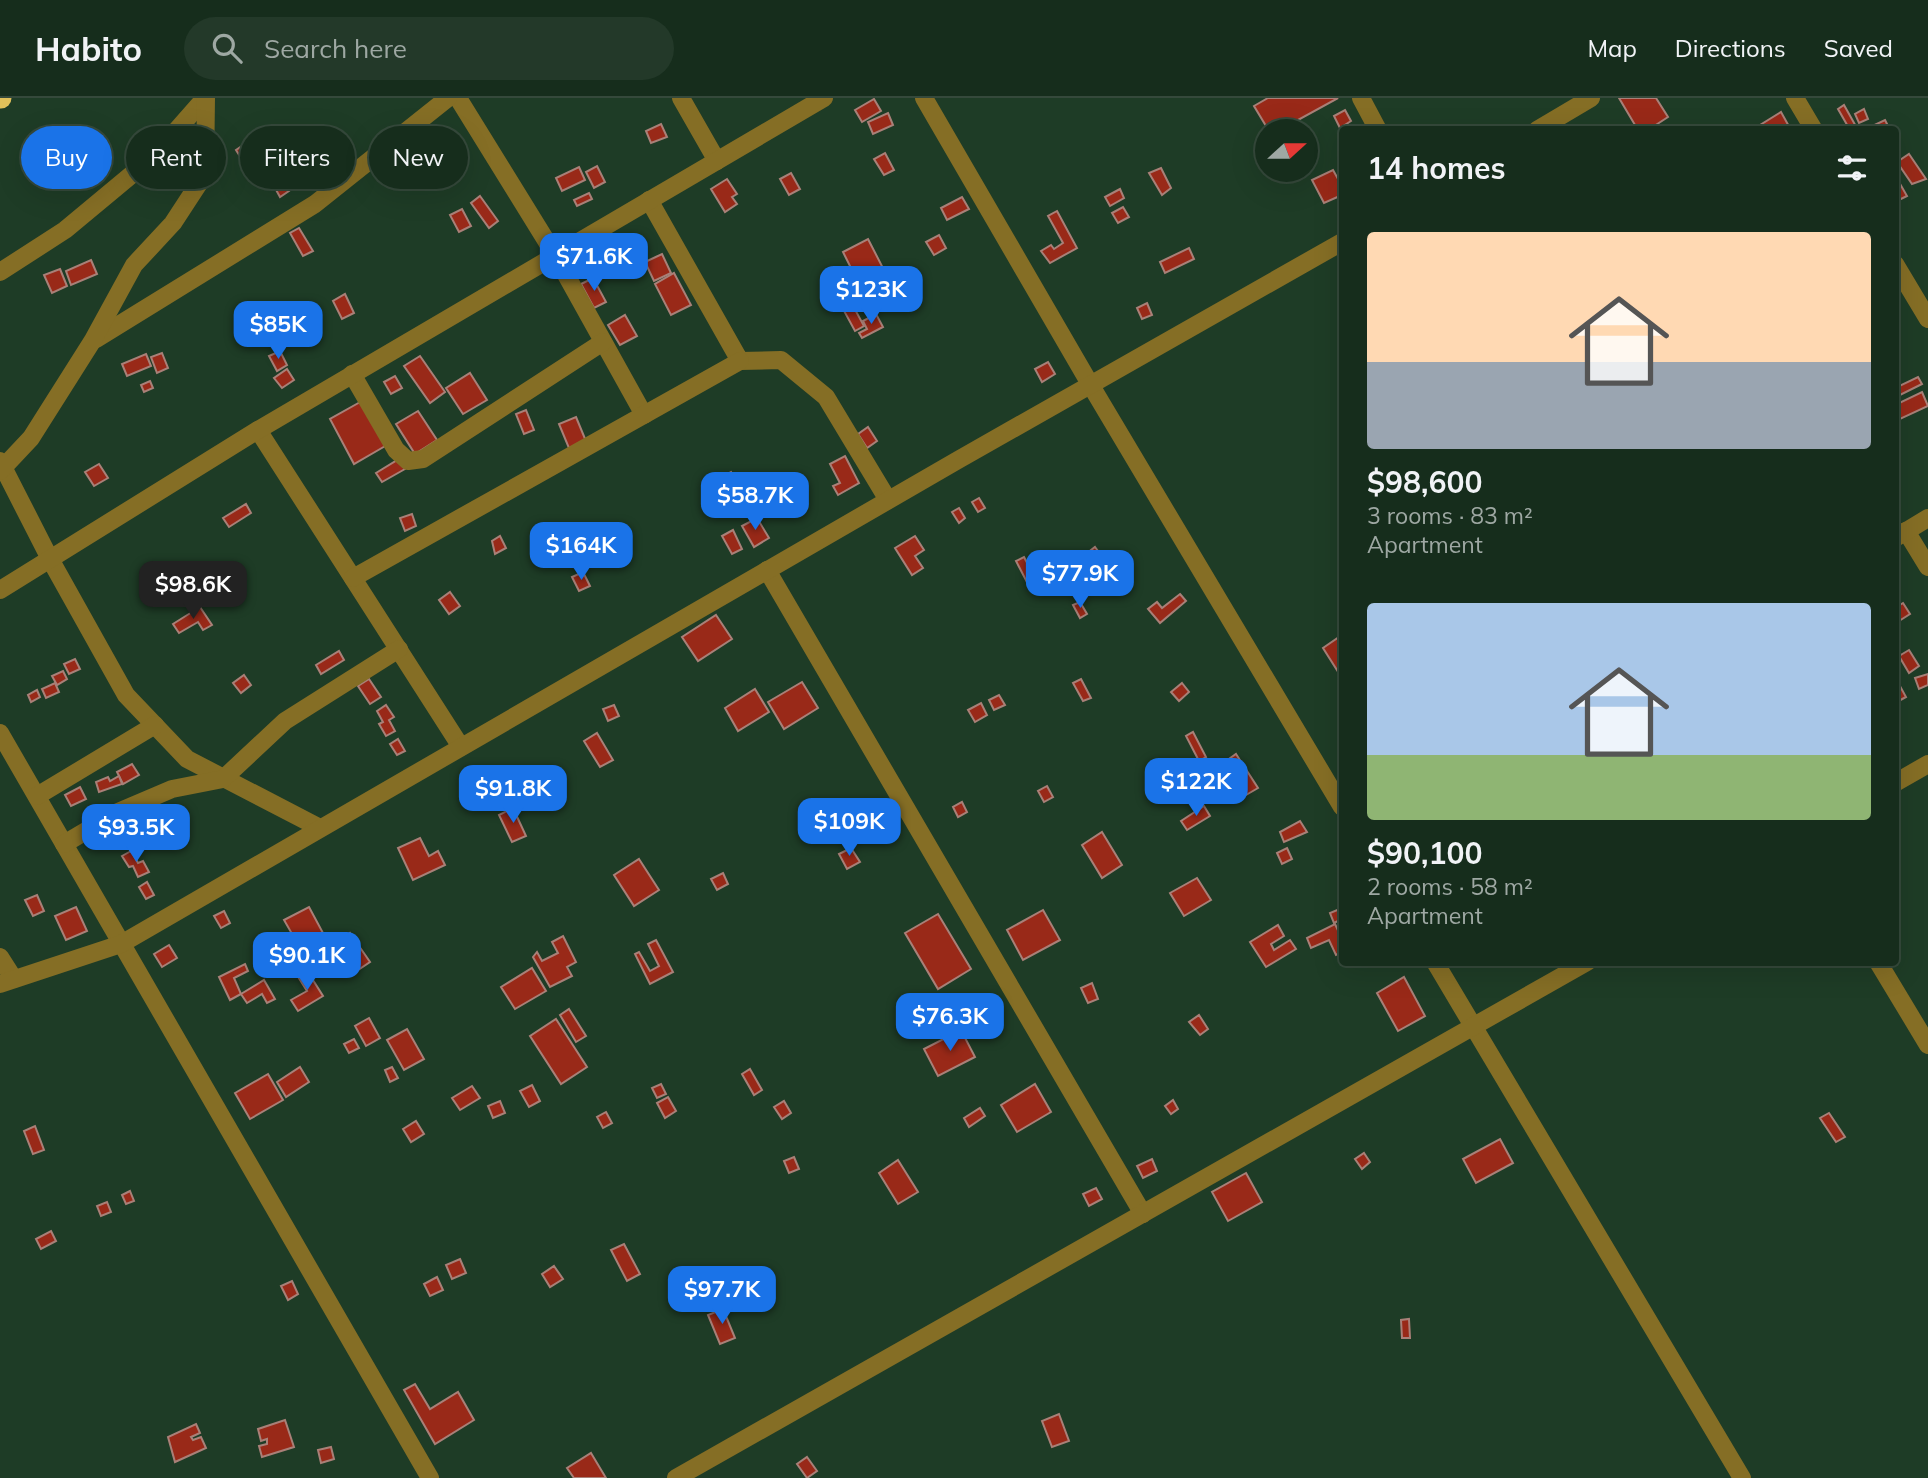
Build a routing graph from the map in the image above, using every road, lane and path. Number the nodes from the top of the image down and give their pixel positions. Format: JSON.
{"nodes":[{"id":1,"x":206,"y":98,"type":"edge"},
{"id":2,"x":448,"y":98,"type":"edge"},
{"id":3,"x":458,"y":98,"type":"edge"},
{"id":4,"x":681,"y":98,"type":"edge"},
{"id":5,"x":824,"y":98,"type":"edge"},
{"id":6,"x":924,"y":98,"type":"edge"},
{"id":7,"x":1361,"y":98,"type":"edge"},
{"id":8,"x":1591,"y":98,"type":"edge"},
{"id":9,"x":1795,"y":98,"type":"edge"},
{"id":10,"x":1376,"y":126,"type":"edge"},
{"id":11,"x":1544,"y":126,"type":"edge"},
{"id":12,"x":1812,"y":126,"type":"edge"},
{"id":13,"x":716,"y":161,"type":"junction"},
{"id":14,"x":649,"y":200,"type":"junction"},
{"id":15,"x":1339,"y":244,"type":"edge"},
{"id":16,"x":555,"y":255,"type":"junction"},
{"id":17,"x":1899,"y":269,"type":"edge"},
{"id":18,"x":0,"y":272,"type":"edge"},
{"id":19,"x":1923,"y":299,"type":"edge"},
{"id":20,"x":1928,"y":318,"type":"edge"},
{"id":21,"x":93,"y":340,"type":"junction"},
{"id":22,"x":603,"y":342,"type":"junction"},
{"id":23,"x":740,"y":361,"type":"junction"},
{"id":24,"x":352,"y":374,"type":"junction"},
{"id":25,"x":1090,"y":384,"type":"junction"},
{"id":26,"x":644,"y":415,"type":"junction"},
{"id":27,"x":258,"y":430,"type":"junction"},
{"id":28,"x":1,"y":466,"type":"edge"},
{"id":29,"x":888,"y":500,"type":"junction"},
{"id":30,"x":1928,"y":518,"type":"edge"},
{"id":31,"x":1901,"y":534,"type":"edge"},
{"id":32,"x":50,"y":559,"type":"junction"},
{"id":33,"x":1928,"y":567,"type":"edge"},
{"id":34,"x":767,"y":570,"type":"junction"},
{"id":35,"x":353,"y":578,"type":"junction"},
{"id":36,"x":0,"y":590,"type":"edge"},
{"id":37,"x":399,"y":649,"type":"junction"},
{"id":38,"x":155,"y":725,"type":"junction"},
{"id":39,"x":0,"y":733,"type":"edge"},
{"id":40,"x":461,"y":747,"type":"junction"},
{"id":41,"x":6,"y":758,"type":"edge"},
{"id":42,"x":1928,"y":764,"type":"edge"},
{"id":43,"x":223,"y":779,"type":"junction"},
{"id":44,"x":1899,"y":781,"type":"edge"},
{"id":45,"x":37,"y":796,"type":"junction"},
{"id":46,"x":1339,"y":802,"type":"edge"},
{"id":47,"x":320,"y":828,"type":"junction"},
{"id":48,"x":64,"y":844,"type":"junction"},
{"id":49,"x":121,"y":944,"type":"junction"},
{"id":50,"x":0,"y":957,"type":"edge"},
{"id":51,"x":1437,"y":966,"type":"edge"},
{"id":52,"x":1580,"y":966,"type":"edge"},
{"id":53,"x":1880,"y":966,"type":"edge"},
{"id":54,"x":7,"y":982,"type":"edge"},
{"id":55,"x":1474,"y":1027,"type":"junction"},
{"id":56,"x":1928,"y":1045,"type":"edge"},
{"id":57,"x":1143,"y":1214,"type":"junction"},
{"id":58,"x":430,"y":1478,"type":"edge"},
{"id":59,"x":676,"y":1478,"type":"edge"},
{"id":60,"x":1742,"y":1478,"type":"edge"}],
"edges":[{"from":1,"to":18,"type":"street"},
{"from":1,"to":21,"type":"street"},
{"from":2,"to":21,"type":"street"},
{"from":3,"to":16,"type":"street"},
{"from":4,"to":13,"type":"street"},
{"from":5,"to":13,"type":"street"},
{"from":6,"to":25,"type":"street"},
{"from":7,"to":10,"type":"street"},
{"from":8,"to":11,"type":"street"},
{"from":9,"to":12,"type":"street"},
{"from":13,"to":14,"type":"street"},
{"from":14,"to":16,"type":"street"},
{"from":14,"to":23,"type":"street"},
{"from":15,"to":25,"type":"street"},
{"from":16,"to":22,"type":"street"},
{"from":16,"to":24,"type":"street"},
{"from":17,"to":19,"type":"street"},
{"from":19,"to":20,"type":"street"},
{"from":21,"to":28,"type":"street"},
{"from":22,"to":24,"type":"street"},
{"from":22,"to":26,"type":"street"},
{"from":23,"to":26,"type":"street"},
{"from":23,"to":29,"type":"street"},
{"from":24,"to":27,"type":"street"},
{"from":25,"to":29,"type":"street"},
{"from":25,"to":46,"type":"street"},
{"from":26,"to":35,"type":"street"},
{"from":27,"to":32,"type":"street"},
{"from":27,"to":35,"type":"street"},
{"from":28,"to":32,"type":"street"},
{"from":29,"to":34,"type":"street"},
{"from":30,"to":31,"type":"street"},
{"from":31,"to":33,"type":"street"},
{"from":32,"to":36,"type":"street"},
{"from":32,"to":38,"type":"street"},
{"from":34,"to":40,"type":"street"},
{"from":34,"to":57,"type":"street"},
{"from":35,"to":37,"type":"street"},
{"from":37,"to":40,"type":"street"},
{"from":37,"to":43,"type":"street"},
{"from":38,"to":43,"type":"street"},
{"from":38,"to":45,"type":"street"},
{"from":39,"to":41,"type":"street"},
{"from":40,"to":47,"type":"street"},
{"from":41,"to":45,"type":"street"},
{"from":42,"to":44,"type":"street"},
{"from":43,"to":47,"type":"street"},
{"from":43,"to":48,"type":"street"},
{"from":45,"to":48,"type":"street"},
{"from":47,"to":49,"type":"street"},
{"from":48,"to":49,"type":"street"},
{"from":49,"to":54,"type":"street"},
{"from":49,"to":58,"type":"street"},
{"from":50,"to":54,"type":"street"},
{"from":51,"to":55,"type":"street"},
{"from":52,"to":55,"type":"street"},
{"from":53,"to":56,"type":"street"},
{"from":55,"to":57,"type":"street"},
{"from":55,"to":60,"type":"street"},
{"from":57,"to":59,"type":"street"}]}
